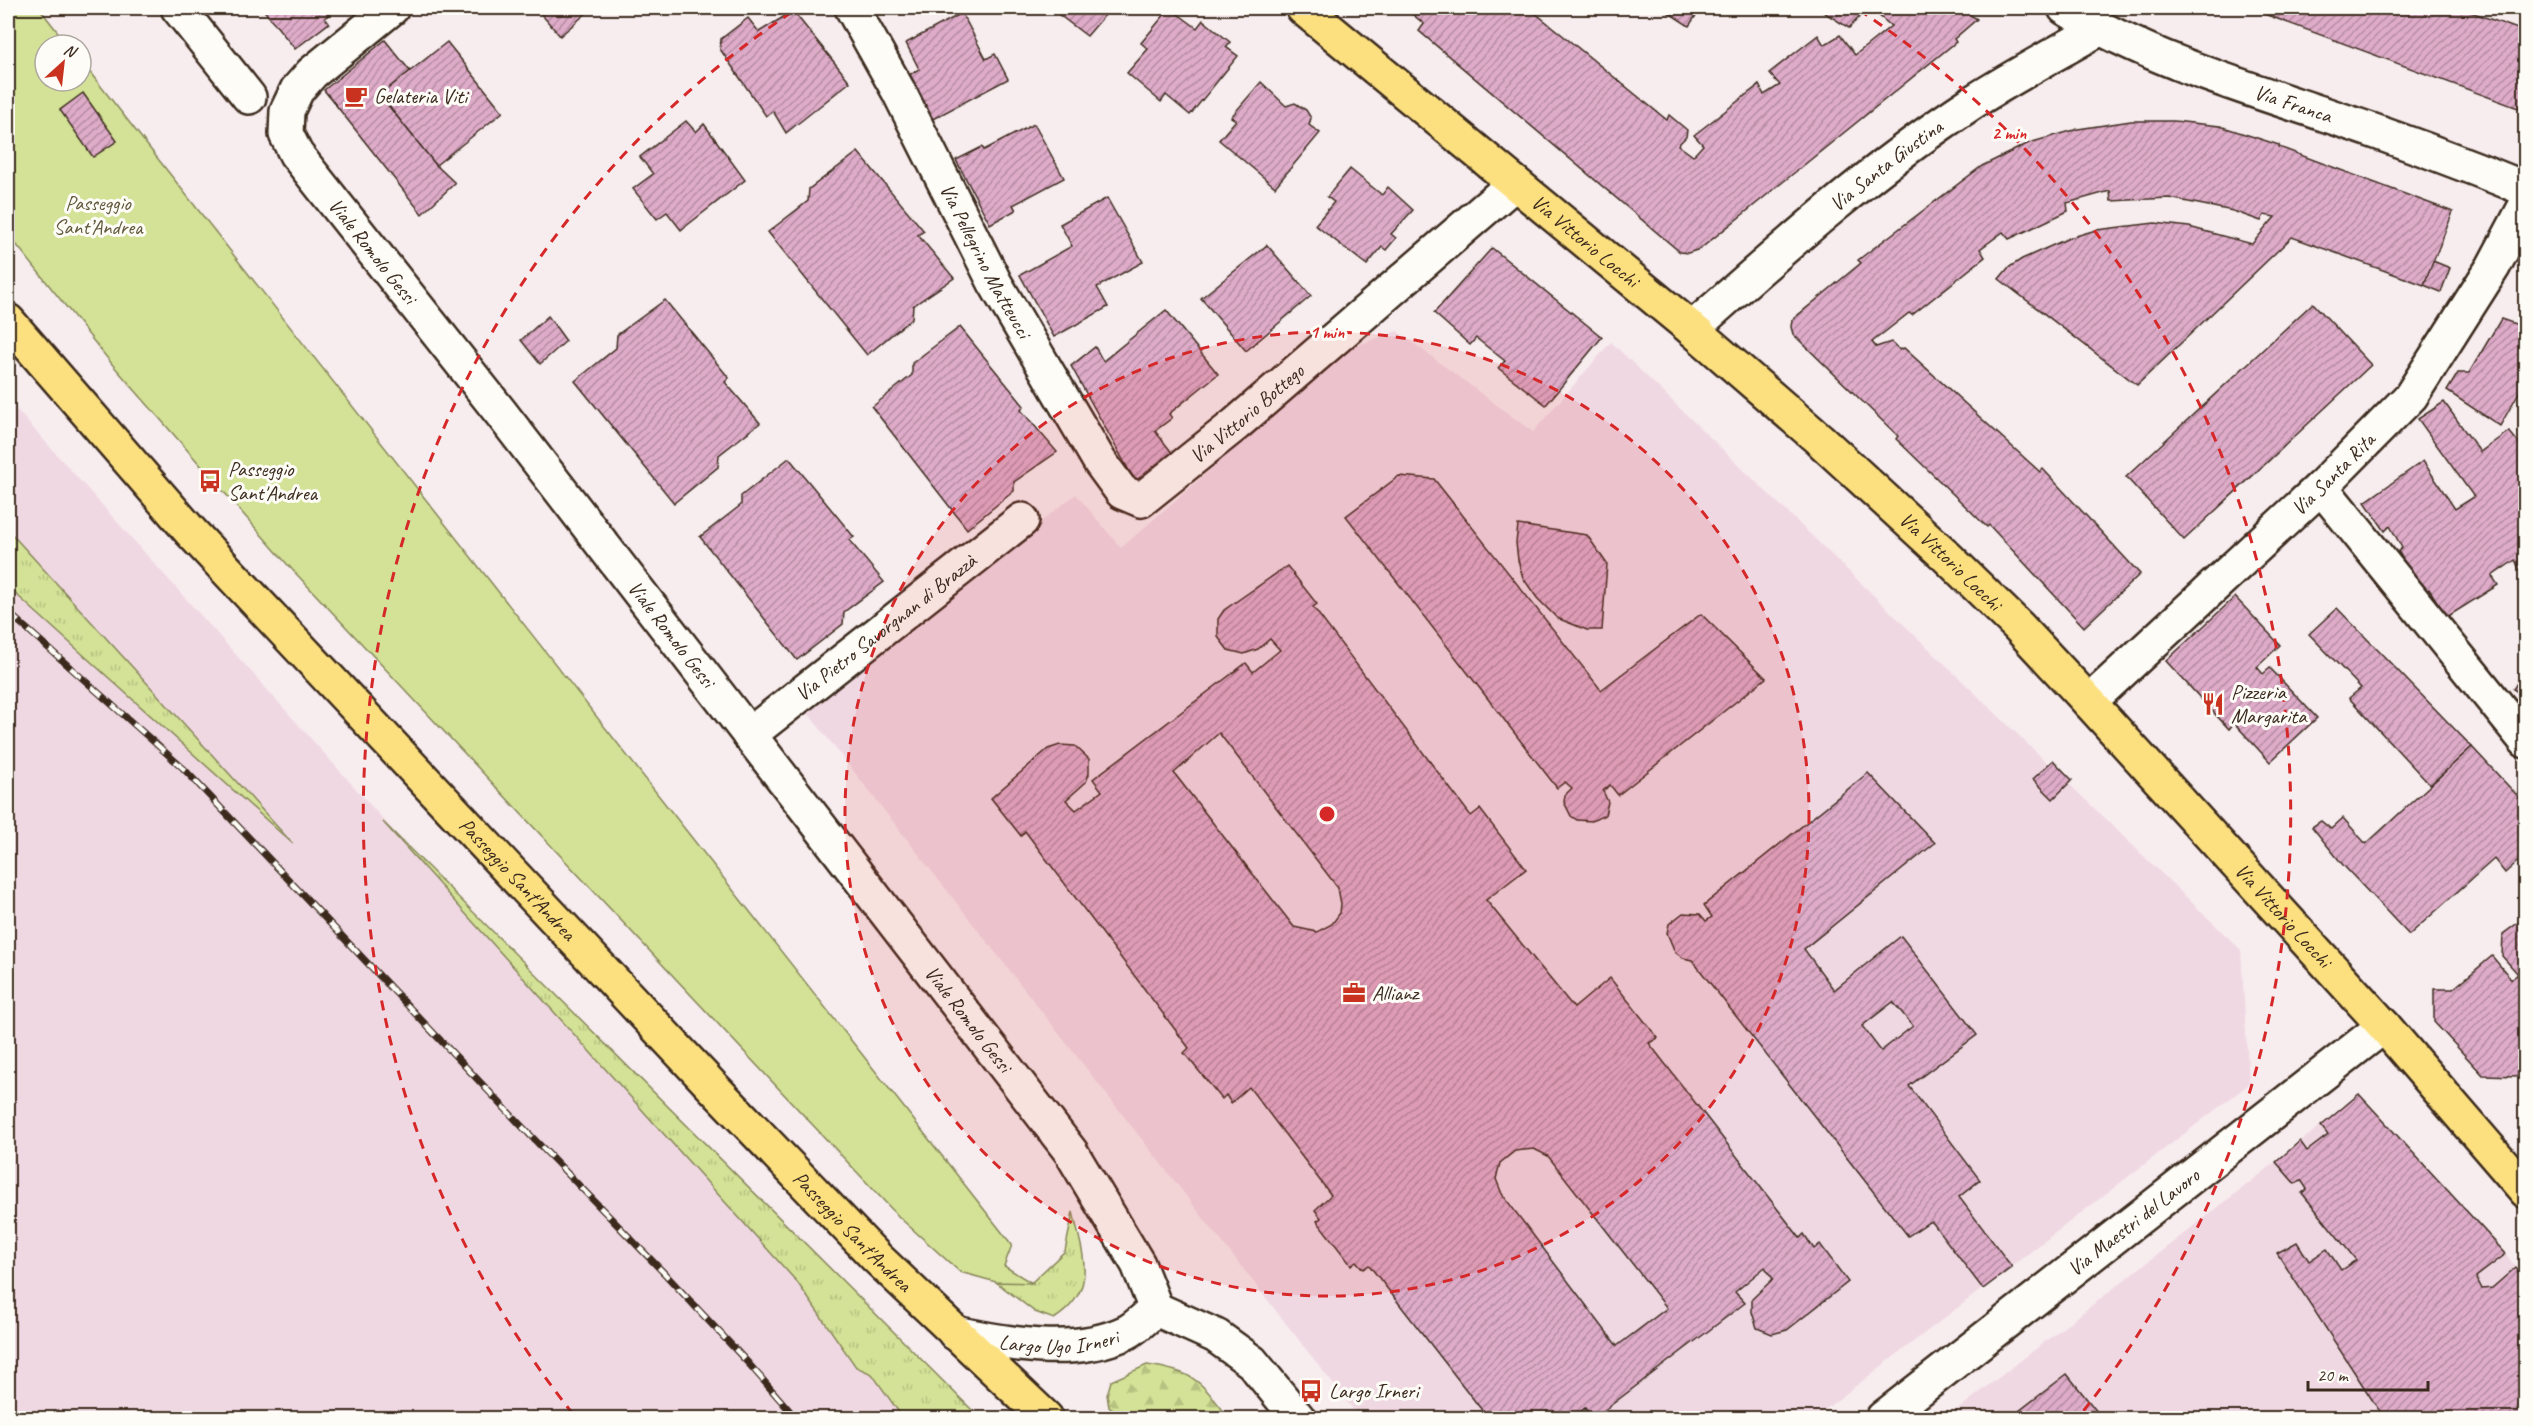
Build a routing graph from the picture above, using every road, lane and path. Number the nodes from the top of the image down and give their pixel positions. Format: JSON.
{"nodes":[{"id":1,"x":178,"y":8,"type":"edge"},
{"id":2,"x":392,"y":8,"type":"edge"},
{"id":3,"x":852,"y":8,"type":"edge"},
{"id":4,"x":1303,"y":8,"type":"edge"},
{"id":5,"x":2065,"y":8,"type":"edge"},
{"id":6,"x":2099,"y":29,"type":"junction"},
{"id":7,"x":249,"y":97,"type":"dead end"},
{"id":8,"x":1515,"y":183,"type":"junction"},
{"id":9,"x":2526,"y":189,"type":"edge"},
{"id":10,"x":2526,"y":204,"type":"edge"},
{"id":11,"x":8,"y":321,"type":"edge"},
{"id":12,"x":1692,"y":329,"type":"junction"},
{"id":13,"x":2322,"y":487,"type":"junction"},
{"id":14,"x":1141,"y":500,"type":"joint"},
{"id":15,"x":1022,"y":520,"type":"dead end"},
{"id":16,"x":2089,"y":702,"type":"junction"},
{"id":17,"x":749,"y":735,"type":"junction"},
{"id":18,"x":2526,"y":741,"type":"edge"},
{"id":19,"x":2384,"y":1026,"type":"junction"},
{"id":20,"x":2526,"y":1191,"type":"edge"},
{"id":21,"x":1156,"y":1309,"type":"junction"},
{"id":22,"x":955,"y":1333,"type":"junction"},
{"id":23,"x":1046,"y":1419,"type":"edge"},
{"id":24,"x":1298,"y":1419,"type":"edge"},
{"id":25,"x":1883,"y":1419,"type":"edge"}],
"edges":[{"from":1,"to":7,"type":"street"},
{"from":2,"to":17,"type":"street","name":"Viale Romolo Gessi"},
{"from":3,"to":14,"type":"street","name":"Via Pellegrino Matteucci"},
{"from":4,"to":8,"type":"main road","name":"Via Vittorio Locchi"},
{"from":5,"to":6,"type":"street","name":"Via Franca"},
{"from":6,"to":9,"type":"street","name":"Via Franca"},
{"from":6,"to":12,"type":"street","name":"Via Santa Giustina"},
{"from":8,"to":12,"type":"main road","name":"Via Vittorio Locchi"},
{"from":8,"to":14,"type":"street","name":"Via Vittorio Bottego"},
{"from":10,"to":13,"type":"street","name":"Via Santa Rita"},
{"from":11,"to":22,"type":"main road","name":"Passeggio Sant'Andrea"},
{"from":12,"to":16,"type":"main road","name":"Via Vittorio Locchi"},
{"from":13,"to":16,"type":"street","name":"Via Santa Rita"},
{"from":13,"to":18,"type":"street"},
{"from":15,"to":17,"type":"street","name":"Via Pietro Savorgnan di Brazzà"},
{"from":16,"to":19,"type":"main road","name":"Via Vittorio Locchi"},
{"from":17,"to":21,"type":"street","name":"Viale Romolo Gessi"},
{"from":19,"to":20,"type":"main road","name":"Via Vittorio Locchi"},
{"from":19,"to":25,"type":"street","name":"Via Maestri del Lavoro"},
{"from":21,"to":22,"type":"street","name":"Largo Ugo Irneri"},
{"from":21,"to":24,"type":"street"},
{"from":22,"to":23,"type":"main road","name":"Passeggio Sant'Andrea"}]}
